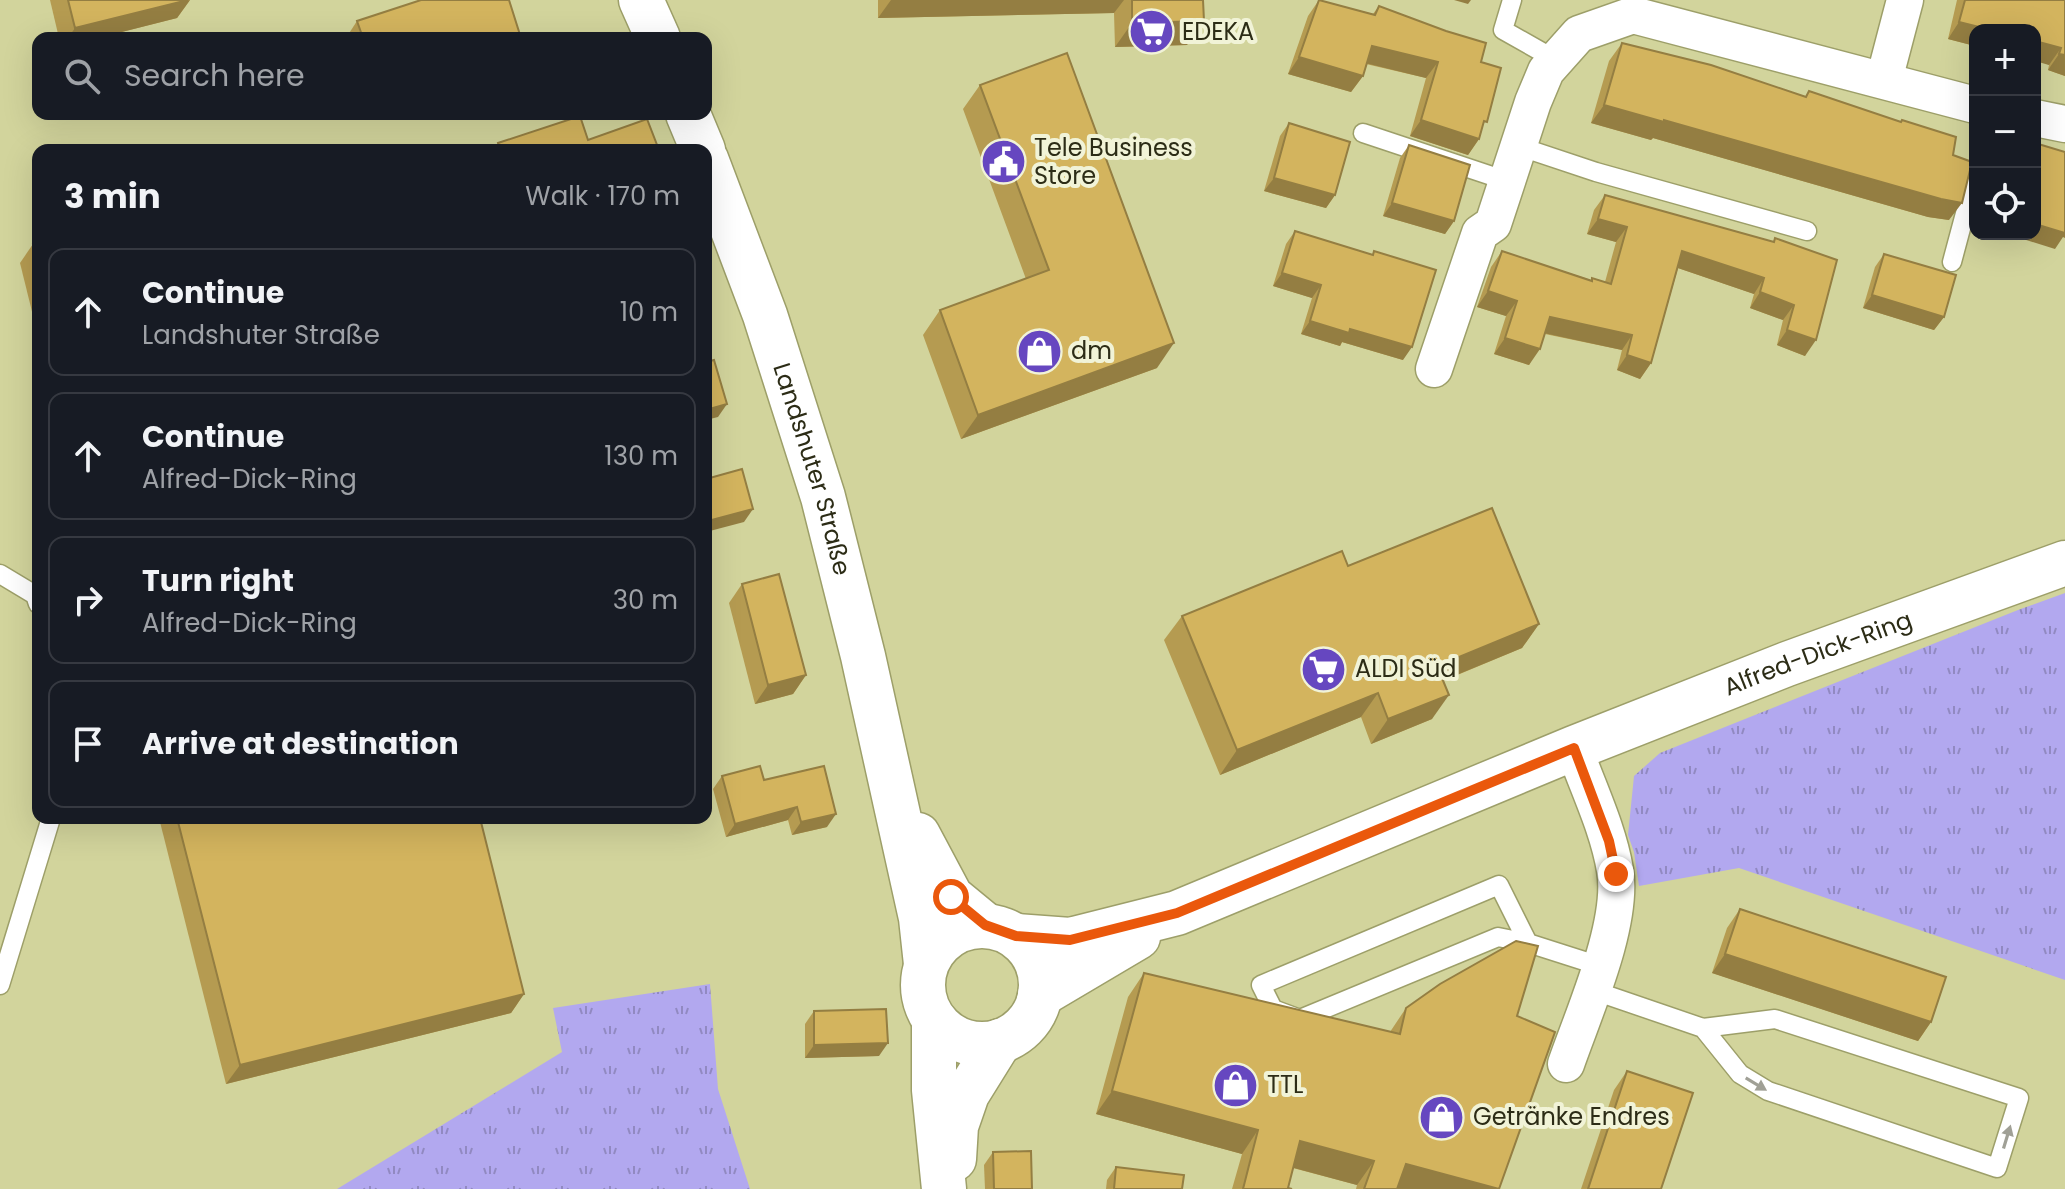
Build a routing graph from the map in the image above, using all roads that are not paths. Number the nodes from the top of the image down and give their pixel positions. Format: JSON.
{"nodes":[{"id":1,"x":641,"y":0,"type":"edge"},
{"id":2,"x":1512,"y":0,"type":"edge"},
{"id":3,"x":1905,"y":0,"type":"edge"},
{"id":4,"x":655,"y":32,"type":"edge"},
{"id":5,"x":1556,"y":60,"type":"junction"},
{"id":6,"x":1884,"y":80,"type":"junction"},
{"id":7,"x":1969,"y":103,"type":"edge"},
{"id":8,"x":2041,"y":119,"type":"edge"},
{"id":9,"x":690,"y":120,"type":"edge"},
{"id":10,"x":2065,"y":124,"type":"edge"},
{"id":11,"x":1363,"y":133,"type":"dead end"},
{"id":12,"x":700,"y":144,"type":"edge"},
{"id":13,"x":1518,"y":146,"type":"junction"},
{"id":14,"x":712,"y":175,"type":"edge"},
{"id":15,"x":1507,"y":181,"type":"junction"},
{"id":16,"x":1969,"y":198,"type":"edge"},
{"id":17,"x":1807,"y":231,"type":"dead end"},
{"id":18,"x":1952,"y":262,"type":"dead end"},
{"id":19,"x":1434,"y":369,"type":"dead end"},
{"id":20,"x":2065,"y":563,"type":"edge"},
{"id":21,"x":0,"y":574,"type":"edge"},
{"id":22,"x":32,"y":593,"type":"edge"},
{"id":23,"x":1574,"y":748,"type":"junction"},
{"id":24,"x":892,"y":787,"type":"junction"},
{"id":25,"x":49,"y":824,"type":"edge"},
{"id":26,"x":1177,"y":913,"type":"junction"},
{"id":27,"x":1001,"y":930,"type":"junction"},
{"id":28,"x":1528,"y":943,"type":"junction"},
{"id":29,"x":926,"y":964,"type":"junction"},
{"id":30,"x":1596,"y":978,"type":"junction"},
{"id":31,"x":0,"y":985,"type":"edge"},
{"id":32,"x":1040,"y":995,"type":"junction"},
{"id":33,"x":934,"y":1020,"type":"junction"},
{"id":34,"x":1703,"y":1028,"type":"junction"},
{"id":35,"x":1000,"y":1041,"type":"junction"},
{"id":36,"x":1566,"y":1064,"type":"dead end"},
{"id":37,"x":944,"y":1189,"type":"edge"},
{"id":38,"x":952,"y":1189,"type":"edge"}],
"edges":[{"from":1,"to":4,"type":"main road"},
{"from":2,"to":5,"type":"lane"},
{"from":3,"to":6,"type":"street"},
{"from":5,"to":6,"type":"street"},
{"from":5,"to":13,"type":"street"},
{"from":6,"to":7,"type":"street"},
{"from":8,"to":10,"type":"street"},
{"from":9,"to":12,"type":"main road"},
{"from":11,"to":15,"type":"lane"},
{"from":13,"to":15,"type":"street"},
{"from":13,"to":17,"type":"lane"},
{"from":14,"to":24,"type":"main road","name":"Landshuter Straße"},
{"from":15,"to":19,"type":"street"},
{"from":16,"to":18,"type":"lane"},
{"from":20,"to":23,"type":"main road","name":"Alfred-Dick-Ring"},
{"from":21,"to":22,"type":"lane"},
{"from":23,"to":26,"type":"main road","name":"Alfred-Dick-Ring"},
{"from":23,"to":30,"type":"street"},
{"from":24,"to":27,"type":"main road","name":"Landshuter Straße"},
{"from":24,"to":29,"type":"main road","name":"Landshuter Straße"},
{"from":25,"to":31,"type":"lane"},
{"from":26,"to":27,"type":"main road","name":"Alfred-Dick-Ring"},
{"from":26,"to":32,"type":"main road","name":"Alfred-Dick-Ring"},
{"from":27,"to":29,"type":"main road"},
{"from":27,"to":32,"type":"main road"},
{"from":28,"to":28,"type":"lane"},
{"from":28,"to":30,"type":"lane"},
{"from":29,"to":33,"type":"main road"},
{"from":30,"to":34,"type":"lane"},
{"from":30,"to":36,"type":"street"},
{"from":32,"to":35,"type":"main road"},
{"from":33,"to":35,"type":"main road"},
{"from":33,"to":37,"type":"main road"},
{"from":34,"to":34,"type":"lane","one_way":true},
{"from":35,"to":38,"type":"main road"}]}
